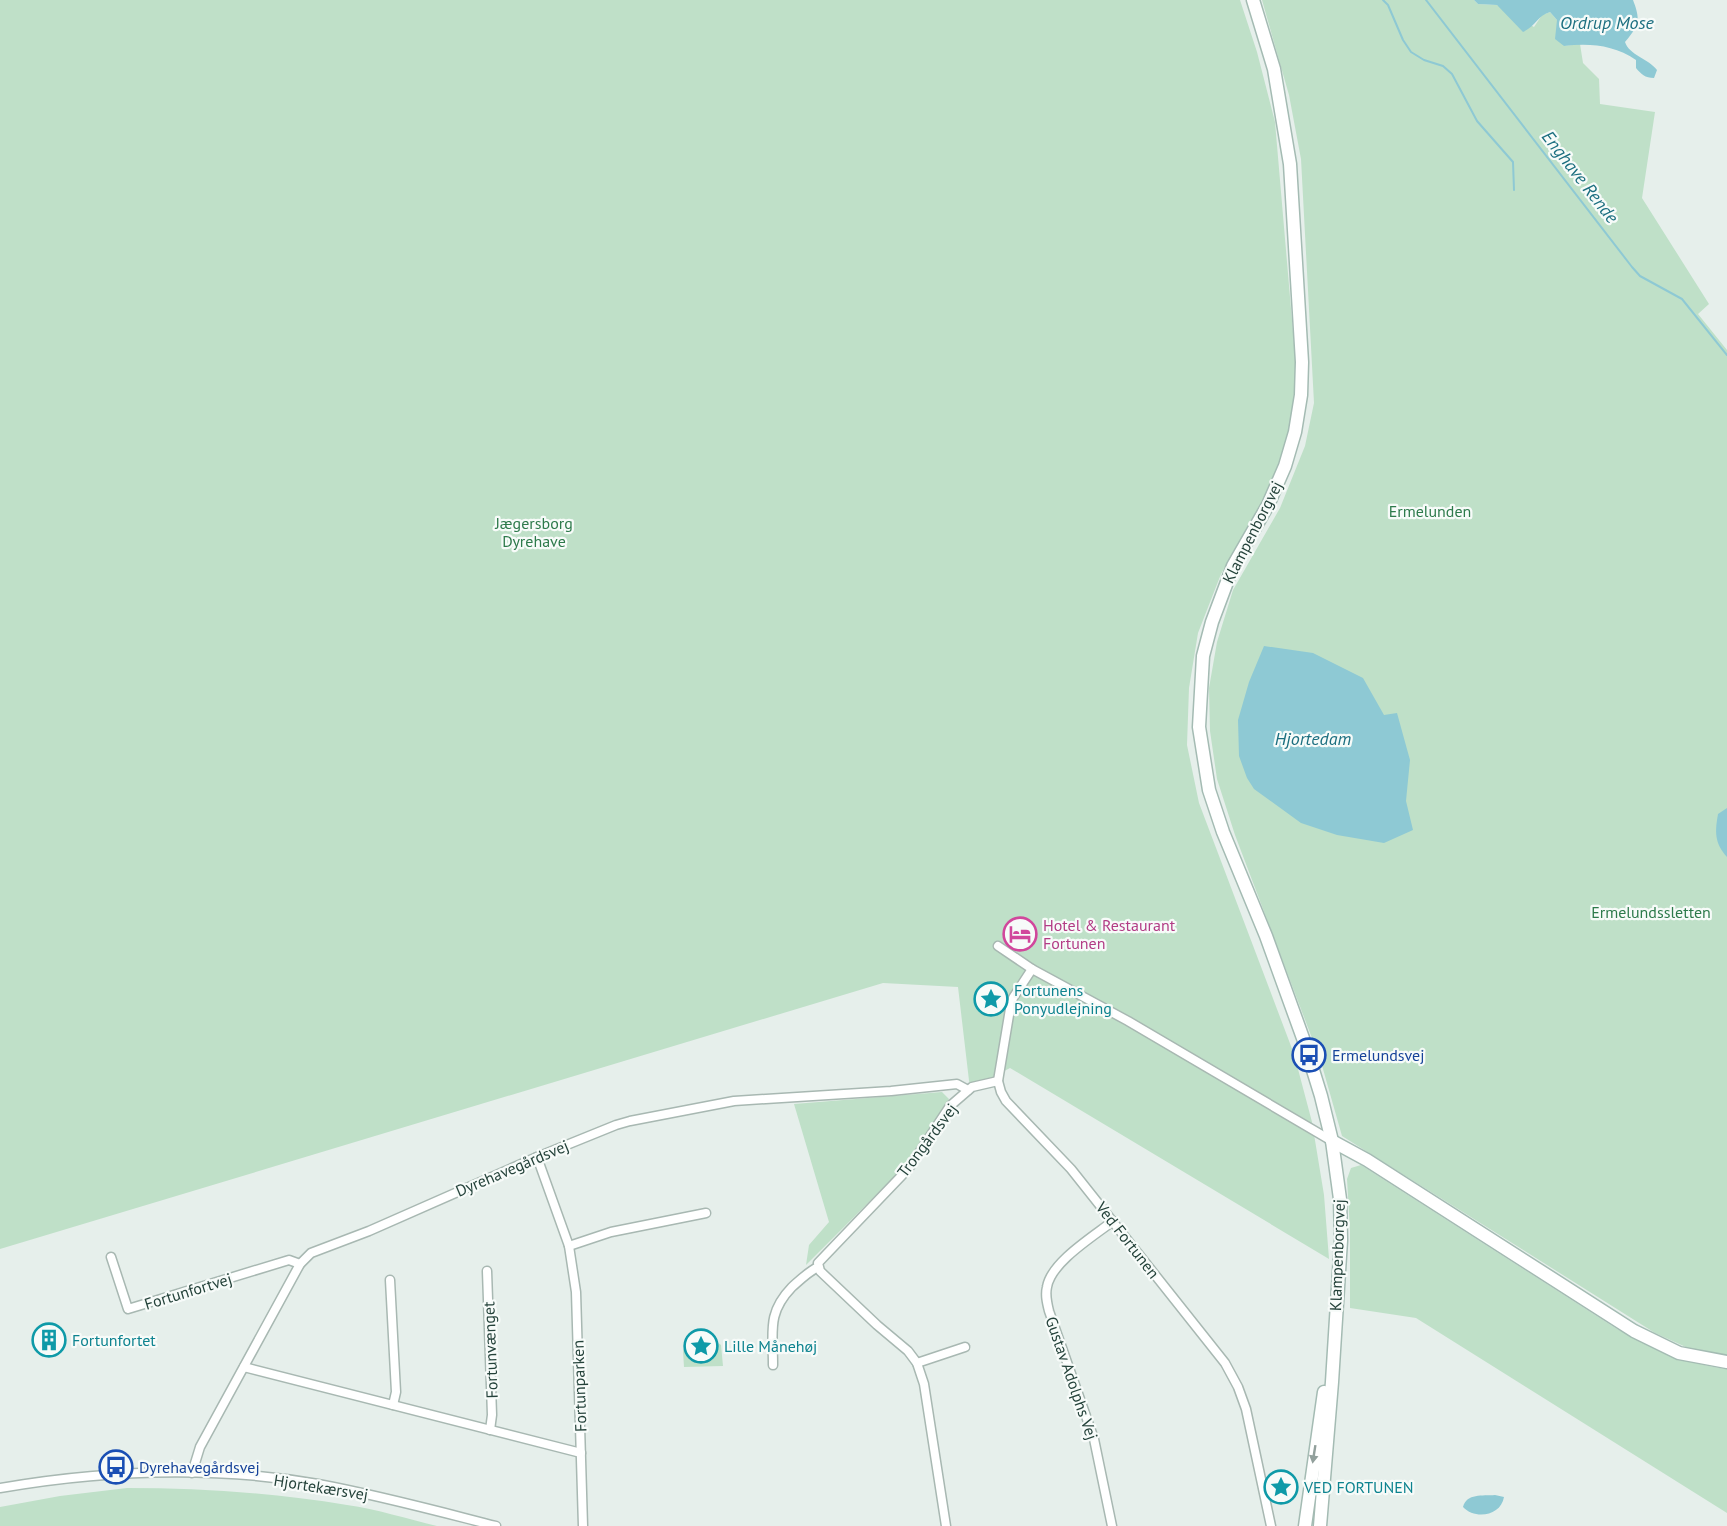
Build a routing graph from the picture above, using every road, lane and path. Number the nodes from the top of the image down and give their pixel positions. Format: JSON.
{"nodes":[{"id":1,"x":1253,"y":0,"type":"edge"},
{"id":2,"x":998,"y":946,"type":"dead end"},
{"id":3,"x":1032,"y":969,"type":"junction"},
{"id":4,"x":998,"y":1081,"type":"junction"},
{"id":5,"x":968,"y":1090,"type":"junction"},
{"id":6,"x":1332,"y":1141,"type":"junction"},
{"id":7,"x":537,"y":1157,"type":"junction"},
{"id":8,"x":706,"y":1214,"type":"dead end"},
{"id":9,"x":1113,"y":1221,"type":"junction"},
{"id":10,"x":569,"y":1246,"type":"junction"},
{"id":11,"x":111,"y":1257,"type":"dead end"},
{"id":12,"x":300,"y":1264,"type":"junction"},
{"id":13,"x":818,"y":1267,"type":"junction"},
{"id":14,"x":487,"y":1271,"type":"dead end"},
{"id":15,"x":390,"y":1280,"type":"dead end"},
{"id":16,"x":1334,"y":1334,"type":"junction"},
{"id":17,"x":965,"y":1347,"type":"dead end"},
{"id":18,"x":1727,"y":1362,"type":"edge"},
{"id":19,"x":917,"y":1363,"type":"junction"},
{"id":20,"x":773,"y":1365,"type":"dead end"},
{"id":21,"x":244,"y":1367,"type":"junction"},
{"id":22,"x":393,"y":1405,"type":"junction"},
{"id":23,"x":490,"y":1430,"type":"junction"},
{"id":24,"x":581,"y":1453,"type":"junction"},
{"id":25,"x":192,"y":1473,"type":"junction"},
{"id":26,"x":0,"y":1488,"type":"edge"},
{"id":27,"x":496,"y":1526,"type":"edge"},
{"id":28,"x":583,"y":1526,"type":"edge"},
{"id":29,"x":946,"y":1526,"type":"edge"},
{"id":30,"x":1112,"y":1526,"type":"edge"},
{"id":31,"x":1271,"y":1526,"type":"edge"},
{"id":32,"x":1305,"y":1526,"type":"edge"},
{"id":33,"x":1320,"y":1526,"type":"edge"}],
"edges":[{"from":1,"to":6,"type":"street","name":"Klampenborgvej"},
{"from":2,"to":3,"type":"street"},
{"from":3,"to":4,"type":"street"},
{"from":3,"to":6,"type":"street"},
{"from":4,"to":5,"type":"street","name":"Trongårdsvej"},
{"from":4,"to":9,"type":"street","name":"Ved Fortunen"},
{"from":5,"to":7,"type":"street","name":"Dyrehavegårdsvej"},
{"from":5,"to":13,"type":"street","name":"Trongårdsvej"},
{"from":6,"to":16,"type":"street","name":"Klampenborgvej"},
{"from":6,"to":18,"type":"street"},
{"from":7,"to":10,"type":"street","name":"Fortunparken"},
{"from":7,"to":12,"type":"street","name":"Dyrehavegårdsvej"},
{"from":8,"to":10,"type":"street"},
{"from":9,"to":30,"type":"street","name":"Gustav Adolphs Vej"},
{"from":9,"to":31,"type":"street","name":"Ved Fortunen"},
{"from":10,"to":24,"type":"street","name":"Fortunparken"},
{"from":11,"to":12,"type":"street","name":"Fortunfortvej"},
{"from":12,"to":21,"type":"street","name":"Dyrehavegårdsvej"},
{"from":13,"to":19,"type":"street"},
{"from":13,"to":20,"type":"street","name":"Trongårdsvej"},
{"from":14,"to":23,"type":"street","name":"Fortunvænget"},
{"from":15,"to":22,"type":"street"},
{"from":16,"to":32,"type":"street","name":"Klampenborgvej","one_way":true},
{"from":16,"to":33,"type":"street","name":"Klampenborgvej"},
{"from":17,"to":19,"type":"street"},
{"from":19,"to":29,"type":"street"},
{"from":21,"to":22,"type":"street"},
{"from":21,"to":25,"type":"street","name":"Dyrehavegårdsvej"},
{"from":22,"to":23,"type":"street"},
{"from":23,"to":24,"type":"street"},
{"from":24,"to":28,"type":"street","name":"Fortunparken"},
{"from":25,"to":26,"type":"street","name":"Hjortekærsvej"},
{"from":25,"to":27,"type":"street","name":"Hjortekærsvej"}]}
